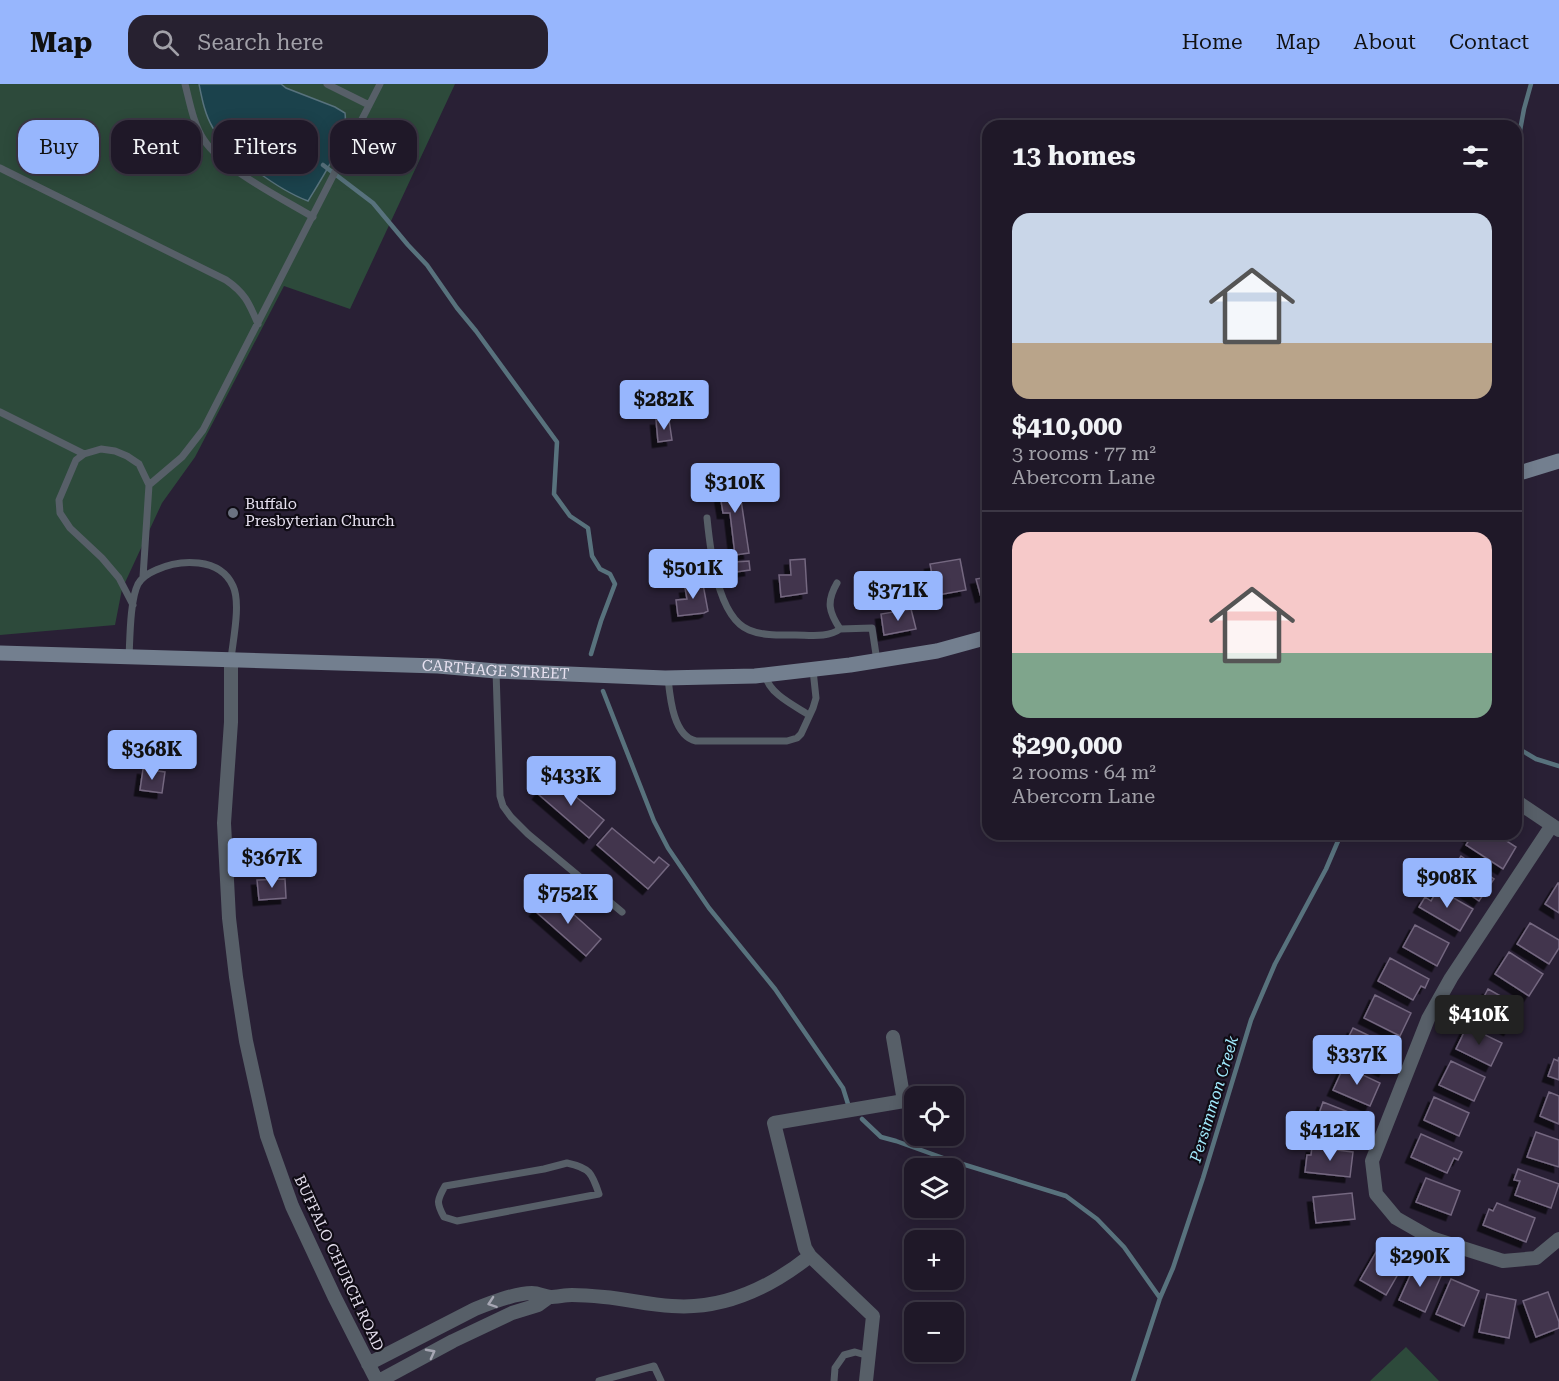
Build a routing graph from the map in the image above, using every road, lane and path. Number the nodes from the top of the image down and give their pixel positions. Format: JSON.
{"nodes":[{"id":1,"x":185,"y":84,"type":"edge"},
{"id":2,"x":327,"y":84,"type":"edge"},
{"id":3,"x":380,"y":84,"type":"edge"},
{"id":4,"x":369,"y":105,"type":"junction"},
{"id":5,"x":0,"y":168,"type":"edge"},
{"id":6,"x":313,"y":217,"type":"junction"},
{"id":7,"x":258,"y":324,"type":"junction"},
{"id":8,"x":0,"y":412,"type":"edge"},
{"id":9,"x":84,"y":454,"type":"junction"},
{"id":10,"x":1559,"y":461,"type":"edge"},
{"id":11,"x":1522,"y":472,"type":"edge"},
{"id":12,"x":149,"y":485,"type":"junction"},
{"id":13,"x":707,"y":518,"type":"dead end"},
{"id":14,"x":143,"y":578,"type":"junction"},
{"id":15,"x":837,"y":583,"type":"dead end"},
{"id":16,"x":133,"y":605,"type":"junction"},
{"id":17,"x":840,"y":629,"type":"junction"},
{"id":18,"x":982,"y":639,"type":"edge"},
{"id":19,"x":0,"y":653,"type":"edge"},
{"id":20,"x":129,"y":657,"type":"junction"},
{"id":21,"x":231,"y":660,"type":"junction"},
{"id":22,"x":877,"y":661,"type":"junction"},
{"id":23,"x":813,"y":669,"type":"junction"},
{"id":24,"x":496,"y":671,"type":"junction"},
{"id":25,"x":766,"y":675,"type":"junction"},
{"id":26,"x":668,"y":678,"type":"junction"},
{"id":27,"x":809,"y":715,"type":"junction"},
{"id":28,"x":1522,"y":805,"type":"edge"},
{"id":29,"x":1556,"y":827,"type":"edge"},
{"id":30,"x":622,"y":912,"type":"dead end"},
{"id":31,"x":892,"y":1037,"type":"dead end"},
{"id":32,"x":457,"y":1221,"type":"joint"},
{"id":33,"x":1559,"y":1239,"type":"edge"},
{"id":34,"x":810,"y":1256,"type":"junction"},
{"id":35,"x":549,"y":1297,"type":"junction"},
{"id":36,"x":869,"y":1356,"type":"junction"},
{"id":37,"x":368,"y":1364,"type":"junction"},
{"id":38,"x":378,"y":1381,"type":"edge"},
{"id":39,"x":599,"y":1381,"type":"edge"},
{"id":40,"x":661,"y":1381,"type":"edge"},
{"id":41,"x":834,"y":1381,"type":"edge"},
{"id":42,"x":866,"y":1381,"type":"edge"}],
"edges":[{"from":1,"to":6,"type":"lane"},
{"from":2,"to":4,"type":"lane"},
{"from":3,"to":4,"type":"lane"},
{"from":4,"to":6,"type":"lane"},
{"from":5,"to":7,"type":"lane"},
{"from":6,"to":7,"type":"lane"},
{"from":7,"to":12,"type":"lane"},
{"from":8,"to":9,"type":"lane"},
{"from":9,"to":12,"type":"lane"},
{"from":9,"to":16,"type":"lane"},
{"from":10,"to":11,"type":"main road"},
{"from":12,"to":14,"type":"lane"},
{"from":13,"to":17,"type":"lane"},
{"from":14,"to":16,"type":"lane"},
{"from":14,"to":21,"type":"lane"},
{"from":15,"to":17,"type":"lane"},
{"from":16,"to":20,"type":"lane"},
{"from":17,"to":22,"type":"lane"},
{"from":18,"to":22,"type":"main road","name":"CARTHAGE STREET"},
{"from":19,"to":20,"type":"main road","name":"CARTHAGE STREET"},
{"from":20,"to":21,"type":"main road","name":"CARTHAGE STREET"},
{"from":21,"to":24,"type":"main road","name":"CARTHAGE STREET"},
{"from":21,"to":37,"type":"street","name":"BUFFALO CHURCH ROAD"},
{"from":22,"to":23,"type":"main road","name":"CARTHAGE STREET"},
{"from":23,"to":25,"type":"main road","name":"CARTHAGE STREET"},
{"from":23,"to":27,"type":"lane"},
{"from":24,"to":26,"type":"main road","name":"CARTHAGE STREET"},
{"from":24,"to":30,"type":"lane"},
{"from":25,"to":26,"type":"main road","name":"CARTHAGE STREET"},
{"from":25,"to":27,"type":"lane"},
{"from":26,"to":27,"type":"lane"},
{"from":28,"to":29,"type":"street"},
{"from":29,"to":33,"type":"street"},
{"from":31,"to":34,"type":"street"},
{"from":32,"to":32,"type":"lane"},
{"from":34,"to":35,"type":"street"},
{"from":34,"to":36,"type":"street"},
{"from":35,"to":37,"type":"street","one_way":true},
{"from":38,"to":35,"type":"street","one_way":true},
{"from":36,"to":41,"type":"lane"},
{"from":36,"to":42,"type":"street"},
{"from":37,"to":38,"type":"street","name":"BUFFALO CHURCH ROAD"},
{"from":39,"to":40,"type":"lane"}]}
